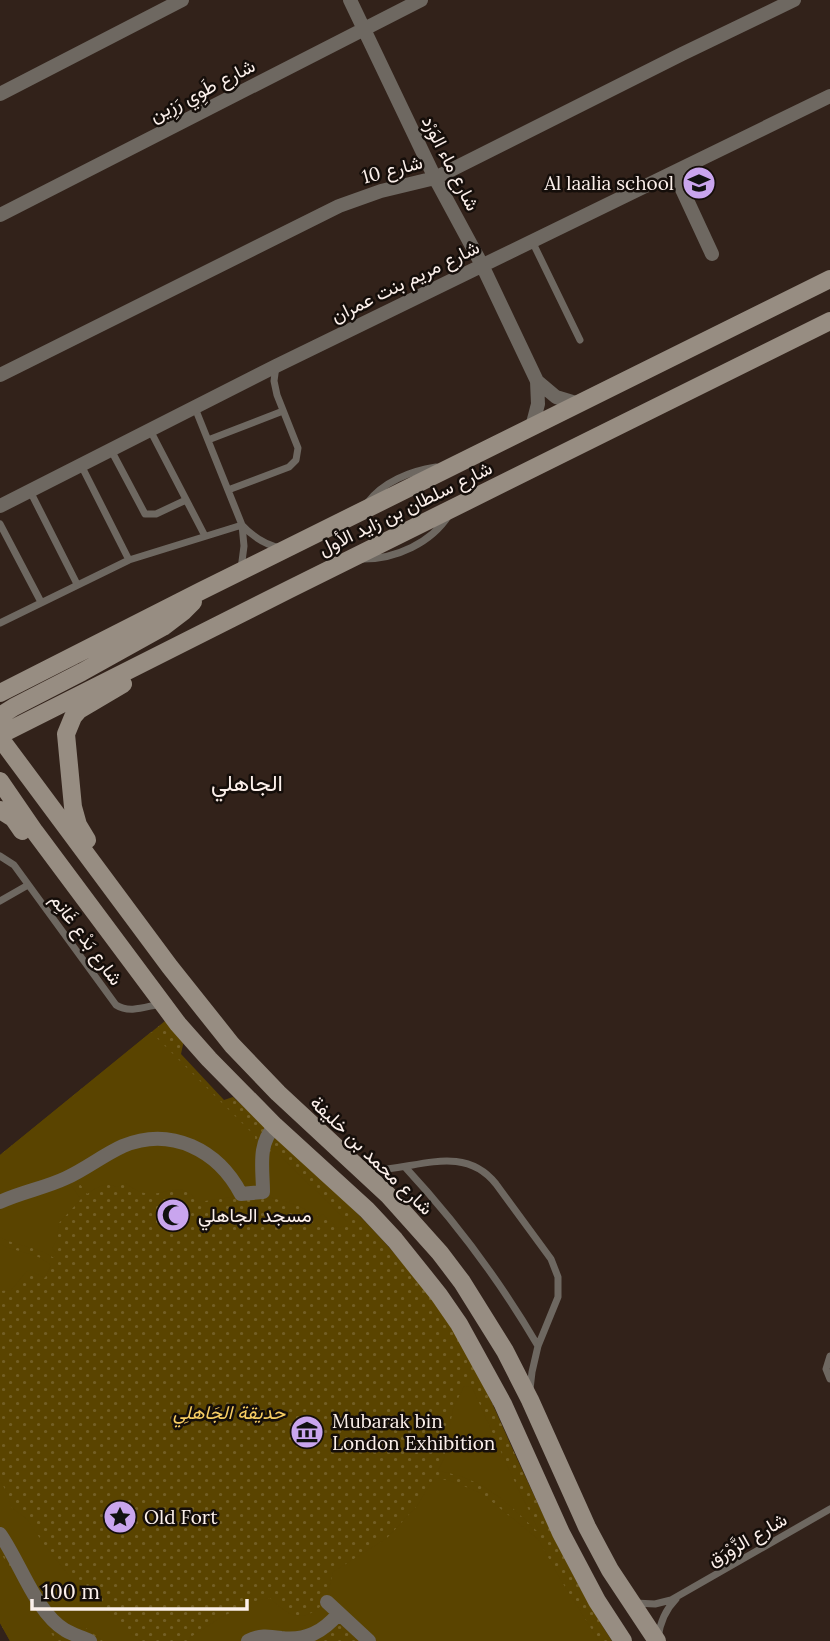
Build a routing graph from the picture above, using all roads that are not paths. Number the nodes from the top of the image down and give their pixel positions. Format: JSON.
{"nodes":[{"id":1,"x":182,"y":0,"type":"edge"},
{"id":2,"x":350,"y":0,"type":"edge"},
{"id":3,"x":421,"y":0,"type":"edge"},
{"id":4,"x":794,"y":0,"type":"edge"},
{"id":5,"x":364,"y":29,"type":"junction"},
{"id":6,"x":0,"y":94,"type":"edge"},
{"id":7,"x":830,"y":96,"type":"edge"},
{"id":8,"x":674,"y":172,"type":"junction"},
{"id":9,"x":435,"y":178,"type":"junction"},
{"id":10,"x":0,"y":215,"type":"edge"},
{"id":11,"x":531,"y":241,"type":"junction"},
{"id":12,"x":712,"y":254,"type":"dead end"},
{"id":13,"x":482,"y":265,"type":"junction"},
{"id":14,"x":830,"y":279,"type":"edge"},
{"id":15,"x":830,"y":321,"type":"edge"},
{"id":16,"x":580,"y":341,"type":"dead end"},
{"id":17,"x":276,"y":366,"type":"junction"},
{"id":18,"x":0,"y":375,"type":"edge"},
{"id":19,"x":537,"y":381,"type":"junction"},
{"id":20,"x":579,"y":404,"type":"junction"},
{"id":21,"x":195,"y":408,"type":"junction"},
{"id":22,"x":283,"y":411,"type":"junction"},
{"id":23,"x":532,"y":427,"type":"junction"},
{"id":24,"x":150,"y":430,"type":"junction"},
{"id":25,"x":208,"y":440,"type":"junction"},
{"id":26,"x":111,"y":450,"type":"junction"},
{"id":27,"x":81,"y":465,"type":"junction"},
{"id":28,"x":228,"y":490,"type":"junction"},
{"id":29,"x":29,"y":491,"type":"junction"},
{"id":30,"x":186,"y":500,"type":"junction"},
{"id":31,"x":0,"y":506,"type":"edge"},
{"id":32,"x":0,"y":524,"type":"edge"},
{"id":33,"x":242,"y":525,"type":"junction"},
{"id":34,"x":205,"y":536,"type":"junction"},
{"id":35,"x":285,"y":549,"type":"junction"},
{"id":36,"x":129,"y":560,"type":"junction"},
{"id":37,"x":240,"y":572,"type":"junction"},
{"id":38,"x":77,"y":584,"type":"junction"},
{"id":39,"x":201,"y":591,"type":"junction"},
{"id":40,"x":41,"y":602,"type":"junction"},
{"id":41,"x":0,"y":623,"type":"edge"},
{"id":42,"x":155,"y":657,"type":"junction"},
{"id":43,"x":0,"y":693,"type":"edge"},
{"id":44,"x":0,"y":716,"type":"edge"},
{"id":45,"x":0,"y":736,"type":"edge"},
{"id":46,"x":0,"y":781,"type":"edge"},
{"id":47,"x":0,"y":810,"type":"edge"},
{"id":48,"x":0,"y":856,"type":"edge"},
{"id":49,"x":28,"y":885,"type":"junction"},
{"id":50,"x":0,"y":901,"type":"edge"},
{"id":51,"x":128,"y":910,"type":"junction"},
{"id":52,"x":104,"y":923,"type":"junction"},
{"id":53,"x":163,"y":1003,"type":"junction"},
{"id":54,"x":275,"y":1126,"type":"junction"},
{"id":55,"x":405,"y":1167,"type":"junction"},
{"id":56,"x":361,"y":1170,"type":"junction"},
{"id":57,"x":0,"y":1202,"type":"edge"},
{"id":58,"x":538,"y":1346,"type":"junction"},
{"id":59,"x":830,"y":1356,"type":"edge"},
{"id":60,"x":830,"y":1379,"type":"edge"},
{"id":61,"x":530,"y":1400,"type":"junction"},
{"id":62,"x":830,"y":1509,"type":"edge"},
{"id":63,"x":0,"y":1534,"type":"edge"},
{"id":64,"x":679,"y":1596,"type":"junction"},
{"id":65,"x":629,"y":1601,"type":"junction"},
{"id":66,"x":327,"y":1602,"type":"dead end"},
{"id":67,"x":339,"y":1613,"type":"junction"},
{"id":68,"x":65,"y":1635,"type":"edge"},
{"id":69,"x":90,"y":1641,"type":"edge"},
{"id":70,"x":248,"y":1641,"type":"edge"},
{"id":71,"x":369,"y":1641,"type":"edge"},
{"id":72,"x":623,"y":1641,"type":"edge"},
{"id":73,"x":657,"y":1641,"type":"edge"}],
"edges":[{"from":1,"to":6,"type":"street"},
{"from":2,"to":5,"type":"street","name":"شارع ماء الوَرْد"},
{"from":3,"to":5,"type":"street","name":"شارع طَوِي رَزِين"},
{"from":4,"to":9,"type":"street","name":"شارع 10"},
{"from":5,"to":9,"type":"street","name":"شارع ماء الوَرْد"},
{"from":5,"to":10,"type":"street","name":"شارع طَوِي رَزِين"},
{"from":7,"to":8,"type":"street","name":"شارع مريم بنت عمران"},
{"from":8,"to":11,"type":"street","name":"شارع مريم بنت عمران"},
{"from":8,"to":12,"type":"street"},
{"from":9,"to":13,"type":"street","name":"شارع ماء الوَرْد"},
{"from":9,"to":18,"type":"street","name":"شارع 10"},
{"from":11,"to":13,"type":"street","name":"شارع مريم بنت عمران"},
{"from":11,"to":16,"type":"lane"},
{"from":13,"to":17,"type":"street","name":"شارع مريم بنت عمران"},
{"from":13,"to":19,"type":"street","name":"شارع ماء الوَرْد"},
{"from":14,"to":20,"type":"main road","name":"شارع سلطان بن زايد الأول"},
{"from":15,"to":42,"type":"main road","name":"شارع سلطان بن زايد الأول"},
{"from":17,"to":21,"type":"street","name":"شارع مريم بنت عمران"},
{"from":17,"to":22,"type":"lane"},
{"from":19,"to":20,"type":"street"},
{"from":19,"to":23,"type":"street","name":"شارع ماء الوَرْد"},
{"from":20,"to":23,"type":"main road","name":"شارع سلطان بن زايد الأول"},
{"from":21,"to":24,"type":"street","name":"شارع مريم بنت عمران"},
{"from":21,"to":25,"type":"lane"},
{"from":22,"to":25,"type":"lane"},
{"from":22,"to":28,"type":"lane"},
{"from":23,"to":35,"type":"main road","name":"شارع سلطان بن زايد الأول"},
{"from":24,"to":26,"type":"street","name":"شارع مريم بنت عمران"},
{"from":24,"to":30,"type":"lane"},
{"from":25,"to":28,"type":"lane"},
{"from":26,"to":27,"type":"street","name":"شارع مريم بنت عمران"},
{"from":26,"to":30,"type":"lane"},
{"from":27,"to":29,"type":"street","name":"شارع مريم بنت عمران"},
{"from":27,"to":36,"type":"lane"},
{"from":28,"to":33,"type":"lane"},
{"from":29,"to":31,"type":"street","name":"شارع مريم بنت عمران"},
{"from":29,"to":38,"type":"lane"},
{"from":30,"to":34,"type":"lane"},
{"from":32,"to":40,"type":"lane"},
{"from":33,"to":34,"type":"lane"},
{"from":33,"to":35,"type":"lane"},
{"from":33,"to":37,"type":"lane"},
{"from":34,"to":36,"type":"lane"},
{"from":35,"to":37,"type":"main road","name":"شارع سلطان بن زايد الأول"},
{"from":36,"to":38,"type":"lane"},
{"from":37,"to":39,"type":"main road","name":"شارع سلطان بن زايد الأول"},
{"from":38,"to":40,"type":"lane"},
{"from":39,"to":43,"type":"main road","name":"شارع سلطان بن زايد الأول"},
{"from":39,"to":44,"type":"main road"},
{"from":40,"to":41,"type":"lane"},
{"from":42,"to":45,"type":"main road","name":"شارع سلطان بن زايد الأول"},
{"from":42,"to":51,"type":"main road"},
{"from":45,"to":51,"type":"main road","name":"شارع محمد بن خليفة"},
{"from":46,"to":52,"type":"main road"},
{"from":47,"to":52,"type":"main road"},
{"from":48,"to":49,"type":"lane","name":"شارع بَدْع غَانِم"},
{"from":49,"to":50,"type":"lane"},
{"from":49,"to":53,"type":"lane","name":"شارع بَدْع غَانِم"},
{"from":51,"to":56,"type":"main road","name":"شارع محمد بن خليفة"},
{"from":52,"to":53,"type":"main road"},
{"from":53,"to":54,"type":"main road"},
{"from":54,"to":57,"type":"street"},
{"from":54,"to":72,"type":"main road"},
{"from":55,"to":56,"type":"lane"},
{"from":55,"to":58,"type":"lane"},
{"from":55,"to":58,"type":"lane"},
{"from":56,"to":61,"type":"main road","name":"شارع محمد بن خليفة"},
{"from":58,"to":61,"type":"lane"},
{"from":59,"to":60,"type":"lane"},
{"from":61,"to":65,"type":"main road","name":"شارع محمد بن خليفة"},
{"from":62,"to":64,"type":"lane","name":"شارع الزَّوْرَق"},
{"from":63,"to":68,"type":"street"},
{"from":64,"to":65,"type":"lane","name":"شارع الزَّوْرَق"},
{"from":64,"to":73,"type":"lane","name":"شارع الزَّوْرَق"},
{"from":65,"to":73,"type":"main road","name":"شارع محمد بن خليفة"},
{"from":66,"to":67,"type":"street"},
{"from":67,"to":70,"type":"street"},
{"from":67,"to":71,"type":"street"},
{"from":68,"to":69,"type":"street"}]}
